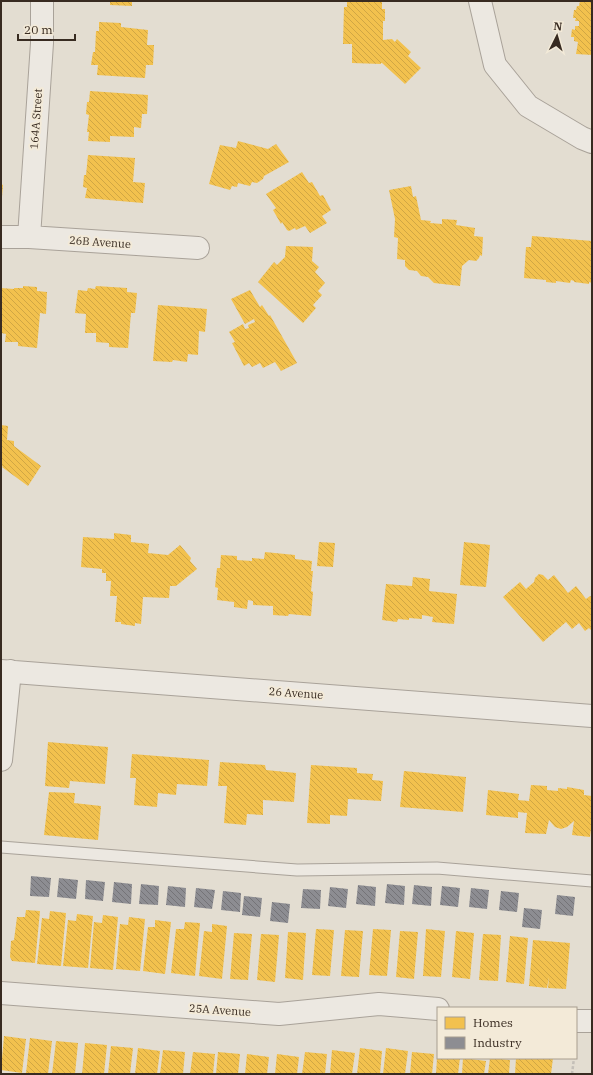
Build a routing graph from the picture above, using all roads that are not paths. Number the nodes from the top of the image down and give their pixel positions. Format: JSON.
{"nodes":[{"id":1,"x":42,"y":1,"type":"edge"},
{"id":2,"x":480,"y":1,"type":"edge"},
{"id":3,"x":589,"y":139,"type":"edge"},
{"id":4,"x":29,"y":237,"type":"junction"},
{"id":5,"x":1,"y":238,"type":"edge"},
{"id":6,"x":198,"y":248,"type":"dead end"},
{"id":7,"x":5,"y":671,"type":"edge"},
{"id":8,"x":592,"y":716,"type":"edge"},
{"id":9,"x":1,"y":760,"type":"edge"},
{"id":10,"x":1,"y":847,"type":"edge"},
{"id":11,"x":592,"y":881,"type":"edge"},
{"id":12,"x":1,"y":993,"type":"edge"},
{"id":13,"x":437,"y":1009,"type":"edge"},
{"id":14,"x":577,"y":1021,"type":"edge"},
{"id":15,"x":592,"y":1021,"type":"edge"}],
"edges":[{"from":1,"to":4,"type":"street","name":"164A Street"},
{"from":2,"to":3,"type":"street"},
{"from":4,"to":5,"type":"street","name":"26B Avenue"},
{"from":4,"to":6,"type":"street","name":"26B Avenue"},
{"from":7,"to":8,"type":"street","name":"26 Avenue"},
{"from":7,"to":9,"type":"street"},
{"from":10,"to":11,"type":"lane"},
{"from":12,"to":13,"type":"street","name":"25A Avenue"},
{"from":14,"to":15,"type":"street"}]}
